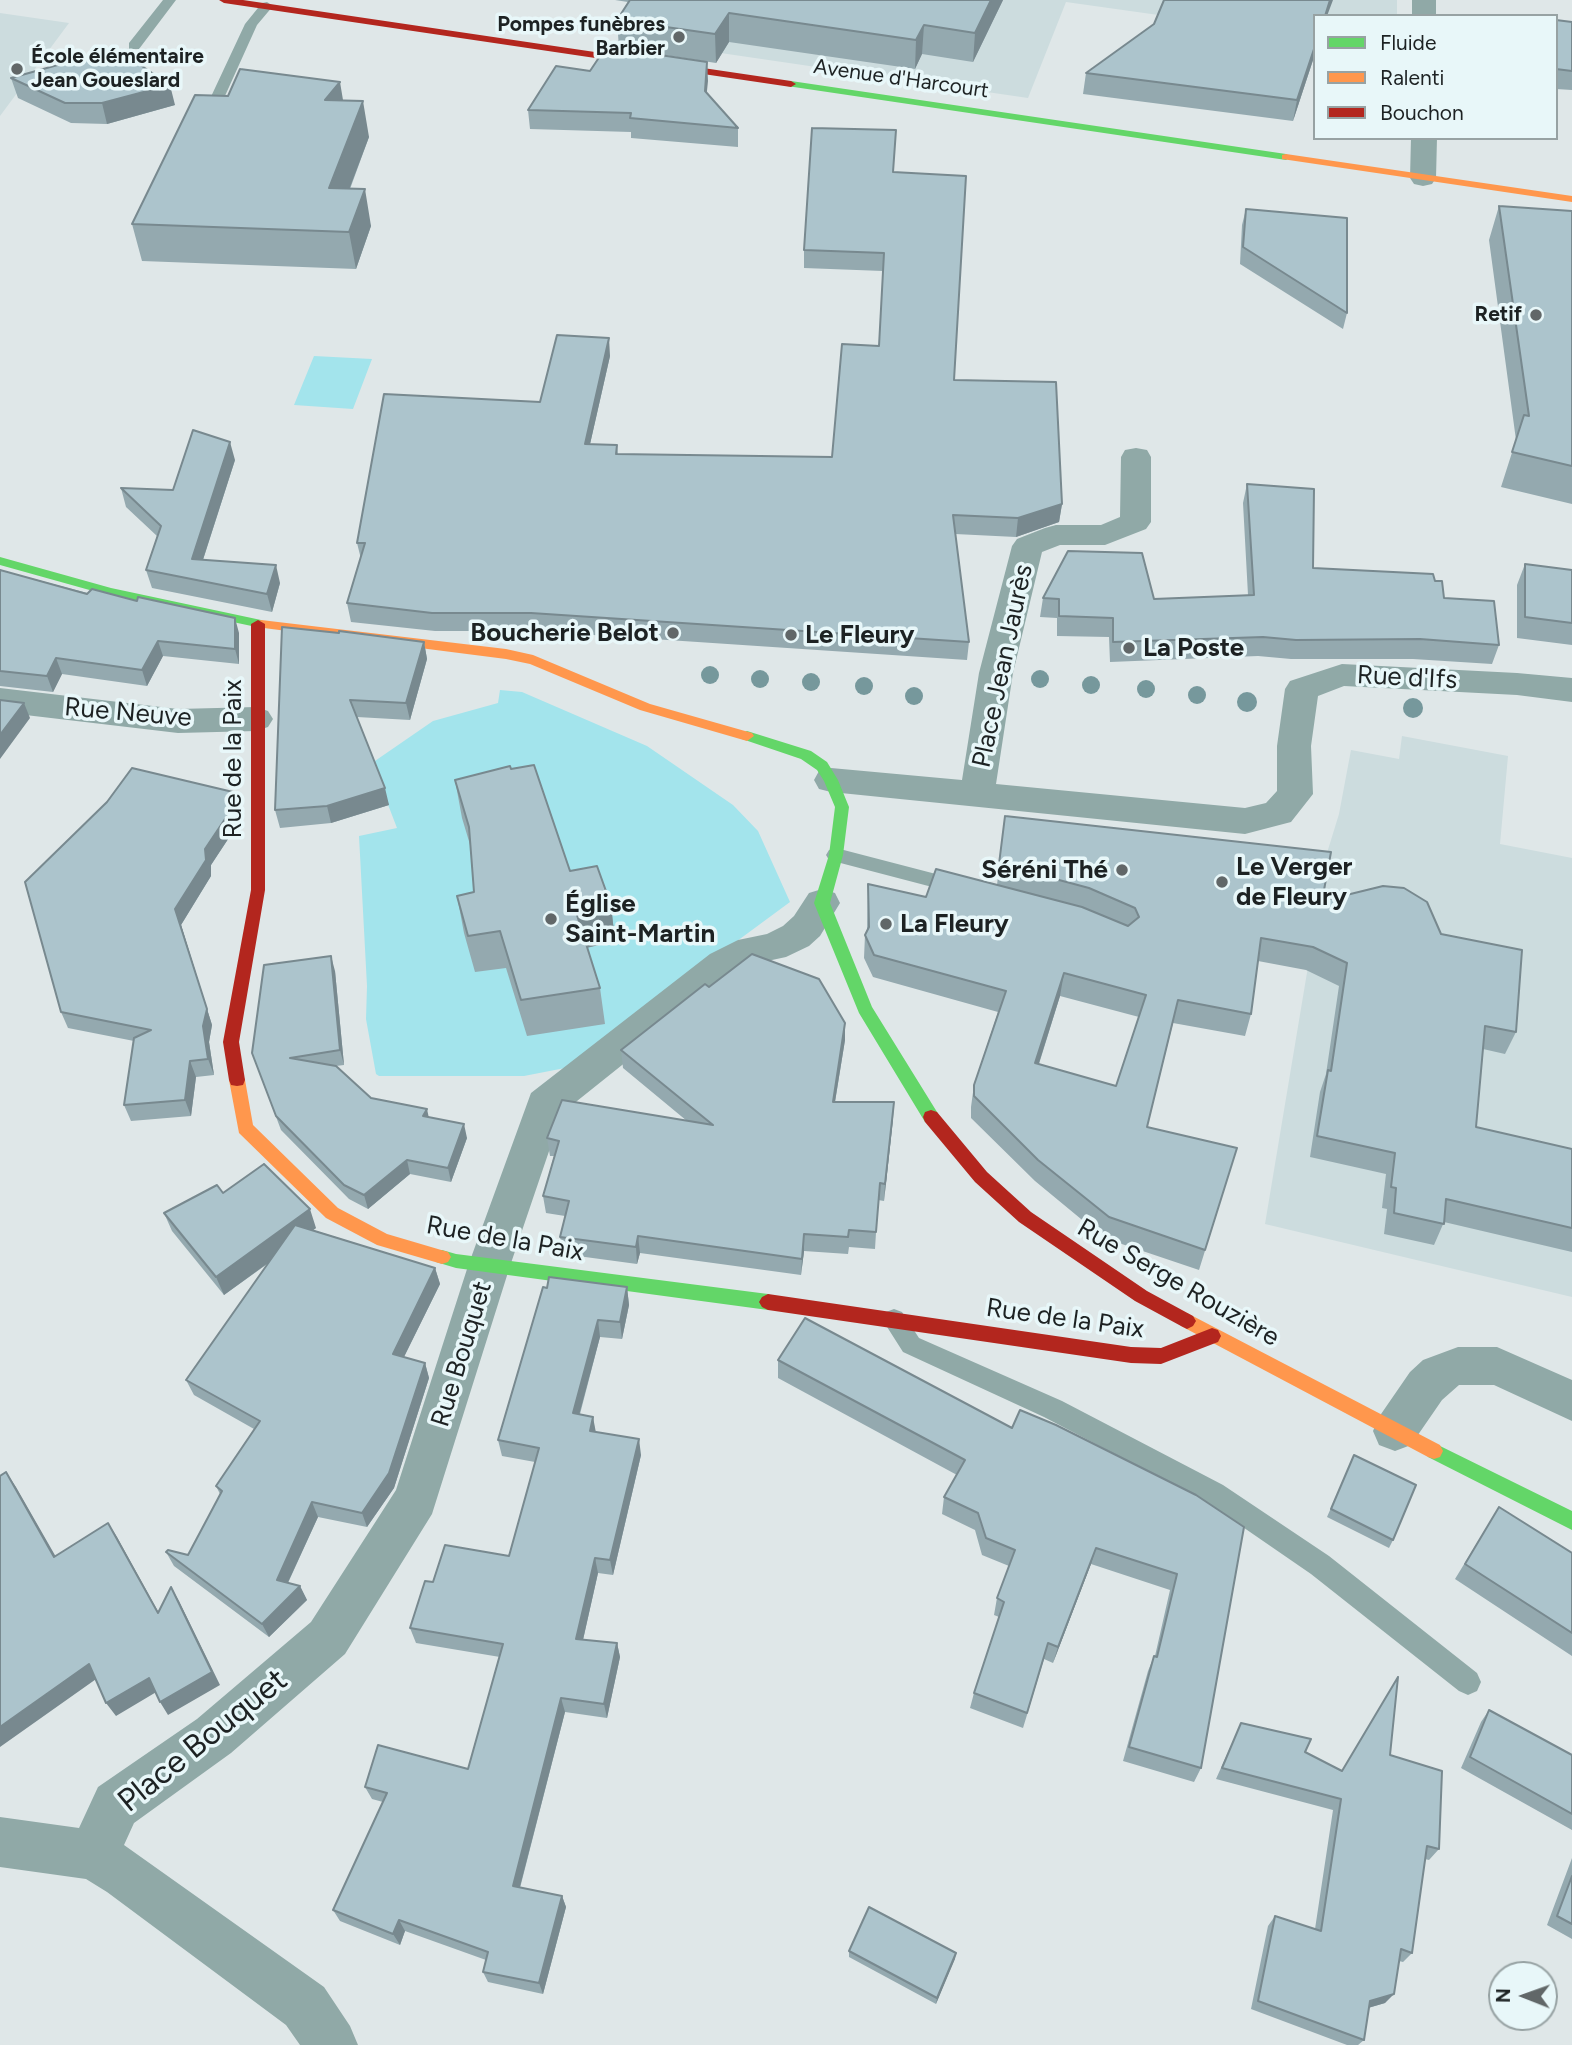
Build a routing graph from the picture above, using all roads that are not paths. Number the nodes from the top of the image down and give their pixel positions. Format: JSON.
{"nodes":[{"id":1,"x":170,"y":0,"type":"edge"},
{"id":2,"x":224,"y":0,"type":"edge"},
{"id":3,"x":267,"y":6,"type":"junction"},
{"id":4,"x":134,"y":46,"type":"dead end"},
{"id":5,"x":208,"y":118,"type":"edge"},
{"id":6,"x":1424,"y":140,"type":"edge"},
{"id":7,"x":1423,"y":178,"type":"junction"},
{"id":8,"x":1572,"y":199,"type":"edge"},
{"id":9,"x":1136,"y":457,"type":"dead end"},
{"id":10,"x":0,"y":561,"type":"edge"},
{"id":11,"x":258,"y":624,"type":"junction"},
{"id":12,"x":1572,"y":690,"type":"edge"},
{"id":13,"x":0,"y":700,"type":"edge"},
{"id":14,"x":256,"y":719,"type":"junction"},
{"id":15,"x":1294,"y":746,"type":"joint"},
{"id":16,"x":831,"y":780,"type":"junction"},
{"id":17,"x":977,"y":794,"type":"junction"},
{"id":18,"x":836,"y":855,"type":"junction"},
{"id":19,"x":982,"y":894,"type":"edge"},
{"id":20,"x":822,"y":903,"type":"junction"},
{"id":21,"x":489,"y":1265,"type":"junction"},
{"id":22,"x":894,"y":1319,"type":"junction"},
{"id":23,"x":1212,"y":1336,"type":"junction"},
{"id":24,"x":1572,"y":1401,"type":"edge"},
{"id":25,"x":1395,"y":1430,"type":"junction"},
{"id":26,"x":1572,"y":1521,"type":"edge"},
{"id":27,"x":328,"y":1638,"type":"joint"},
{"id":28,"x":1468,"y":1682,"type":"dead end"},
{"id":29,"x":0,"y":1842,"type":"edge"},
{"id":30,"x":93,"y":1856,"type":"junction"},
{"id":31,"x":331,"y":2045,"type":"edge"}],
"edges":[{"from":1,"to":4,"type":"lane"},
{"from":2,"to":3,"type":"street","name":"Avenue d'Harcourt"},
{"from":3,"to":5,"type":"lane"},
{"from":3,"to":7,"type":"street","name":"Avenue d'Harcourt"},
{"from":6,"to":7,"type":"street"},
{"from":7,"to":8,"type":"street","name":"Avenue d'Harcourt"},
{"from":9,"to":17,"type":"street","name":"Place Jean Jaurès"},
{"from":10,"to":11,"type":"street"},
{"from":11,"to":14,"type":"street","name":"Rue de la Paix"},
{"from":11,"to":16,"type":"street"},
{"from":12,"to":15,"type":"street","name":"Rue d'Ifs"},
{"from":13,"to":14,"type":"street","name":"Rue Neuve"},
{"from":14,"to":21,"type":"street","name":"Rue de la Paix"},
{"from":15,"to":17,"type":"street","name":"Place Jean Jaurès"},
{"from":16,"to":17,"type":"street","name":"Place Jean Jaurès"},
{"from":16,"to":18,"type":"street"},
{"from":18,"to":19,"type":"lane"},
{"from":18,"to":20,"type":"street"},
{"from":20,"to":21,"type":"street","name":"Rue Bouquet"},
{"from":20,"to":23,"type":"street","name":"Rue Serge Rouzière"},
{"from":21,"to":22,"type":"street","name":"Rue de la Paix"},
{"from":21,"to":27,"type":"street","name":"Rue Bouquet"},
{"from":22,"to":23,"type":"street","name":"Rue de la Paix"},
{"from":22,"to":28,"type":"lane"},
{"from":23,"to":25,"type":"street","name":"Rue Serge Rouzière"},
{"from":24,"to":25,"type":"street"},
{"from":25,"to":26,"type":"street","name":"Rue Serge Rouzière"},
{"from":27,"to":30,"type":"street","name":"Place Bouquet"},
{"from":29,"to":30,"type":"street"},
{"from":30,"to":31,"type":"street"}]}
